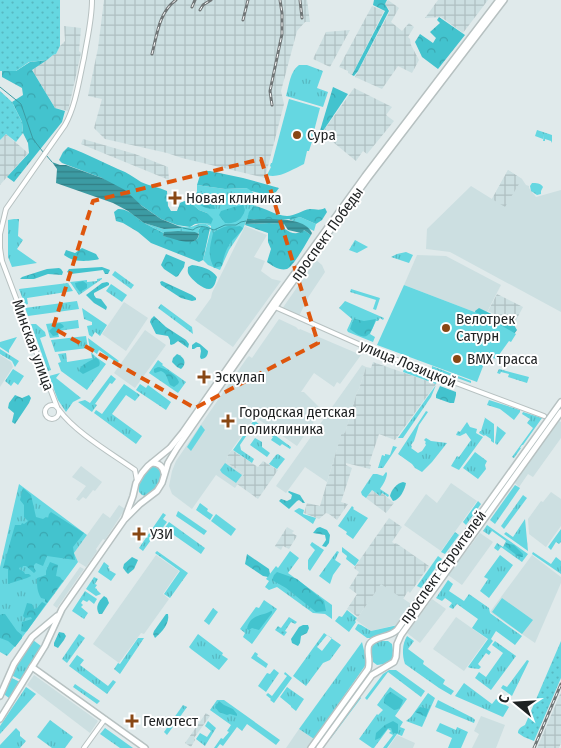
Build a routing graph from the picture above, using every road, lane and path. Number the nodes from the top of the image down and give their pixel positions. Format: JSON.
{"nodes":[{"id":1,"x":92,"y":0,"type":"edge"},
{"id":2,"x":499,"y":0,"type":"edge"},
{"id":3,"x":504,"y":0,"type":"edge"},
{"id":4,"x":328,"y":230,"type":"junction"},
{"id":5,"x":317,"y":246,"type":"junction"},
{"id":6,"x":275,"y":307,"type":"junction"},
{"id":7,"x":52,"y":397,"type":"junction"},
{"id":8,"x":560,"y":403,"type":"edge"},
{"id":9,"x":49,"y":406,"type":"junction"},
{"id":10,"x":58,"y":409,"type":"junction"},
{"id":11,"x":561,"y":412,"type":"edge"},
{"id":12,"x":544,"y":416,"type":"junction"},
{"id":13,"x":554,"y":416,"type":"junction"},
{"id":14,"x":64,"y":417,"type":"junction"},
{"id":15,"x":56,"y":418,"type":"junction"},
{"id":16,"x":547,"y":424,"type":"junction"},
{"id":17,"x":150,"y":465,"type":"junction"},
{"id":18,"x":135,"y":470,"type":"junction"},
{"id":19,"x":164,"y":477,"type":"junction"},
{"id":20,"x":137,"y":481,"type":"junction"},
{"id":21,"x":136,"y":489,"type":"junction"},
{"id":22,"x":148,"y":498,"type":"junction"},
{"id":23,"x":124,"y":520,"type":"junction"},
{"id":24,"x":475,"y":527,"type":"junction"},
{"id":25,"x":59,"y":614,"type":"junction"},
{"id":26,"x":35,"y":634,"type":"junction"},
{"id":27,"x":47,"y":640,"type":"junction"},
{"id":28,"x":32,"y":667,"type":"junction"},
{"id":29,"x":1,"y":695,"type":"edge"},
{"id":30,"x":13,"y":699,"type":"junction"},
{"id":31,"x":0,"y":719,"type":"edge"},
{"id":32,"x":105,"y":719,"type":"junction"},
{"id":33,"x":325,"y":734,"type":"junction"},
{"id":34,"x":84,"y":748,"type":"edge"},
{"id":35,"x":145,"y":748,"type":"edge"},
{"id":36,"x":311,"y":748,"type":"edge"},
{"id":37,"x":319,"y":748,"type":"edge"}],
"edges":[{"from":1,"to":7,"type":"main road","name":"Минская улица"},
{"from":2,"to":4,"type":"main road","name":"проспект Победы"},
{"from":3,"to":4,"type":"main road","name":"проспект Победы"},
{"from":4,"to":5,"type":"main road","name":"проспект Победы"},
{"from":5,"to":6,"type":"main road","name":"проспект Победы"},
{"from":5,"to":17,"type":"main road","name":"проспект Победы"},
{"from":6,"to":12,"type":"main road","name":"улица Лозицкой"},
{"from":6,"to":19,"type":"main road","name":"проспект Победы"},
{"from":7,"to":9,"type":"main road","name":"Минская улица"},
{"from":7,"to":10,"type":"main road","name":"Минская улица"},
{"from":8,"to":12,"type":"main road"},
{"from":8,"to":13,"type":"main road","name":"проспект Строителей"},
{"from":9,"to":10,"type":"main road"},
{"from":9,"to":15,"type":"main road"},
{"from":10,"to":14,"type":"main road","name":"Минская улица"},
{"from":10,"to":15,"type":"main road"},
{"from":11,"to":13,"type":"main road","name":"проспект Строителей"},
{"from":12,"to":16,"type":"main road"},
{"from":13,"to":16,"type":"main road","name":"проспект Строителей"},
{"from":14,"to":15,"type":"main road"},
{"from":14,"to":18,"type":"main road","name":"Минская улица"},
{"from":16,"to":24,"type":"main road","name":"проспект Строителей"},
{"from":17,"to":18,"type":"main road"},
{"from":17,"to":19,"type":"main road"},
{"from":17,"to":20,"type":"main road"},
{"from":18,"to":20,"type":"main road"},
{"from":19,"to":22,"type":"main road"},
{"from":20,"to":21,"type":"main road"},
{"from":21,"to":22,"type":"main road"},
{"from":21,"to":23,"type":"main road"},
{"from":22,"to":23,"type":"main road"},
{"from":23,"to":25,"type":"main road"},
{"from":24,"to":33,"type":"main road","name":"проспект Строителей"},
{"from":24,"to":33,"type":"main road","name":"проспект Строителей"},
{"from":25,"to":26,"type":"main road"},
{"from":25,"to":27,"type":"main road"},
{"from":26,"to":27,"type":"main road"},
{"from":26,"to":29,"type":"main road"},
{"from":27,"to":28,"type":"main road"},
{"from":28,"to":30,"type":"main road"},
{"from":28,"to":32,"type":"main road"},
{"from":29,"to":30,"type":"main road"},
{"from":30,"to":31,"type":"main road"},
{"from":32,"to":34,"type":"main road"},
{"from":32,"to":35,"type":"main road"},
{"from":33,"to":36,"type":"main road","name":"проспект Строителей"},
{"from":33,"to":37,"type":"main road","name":"проспект Строителей"}]}
